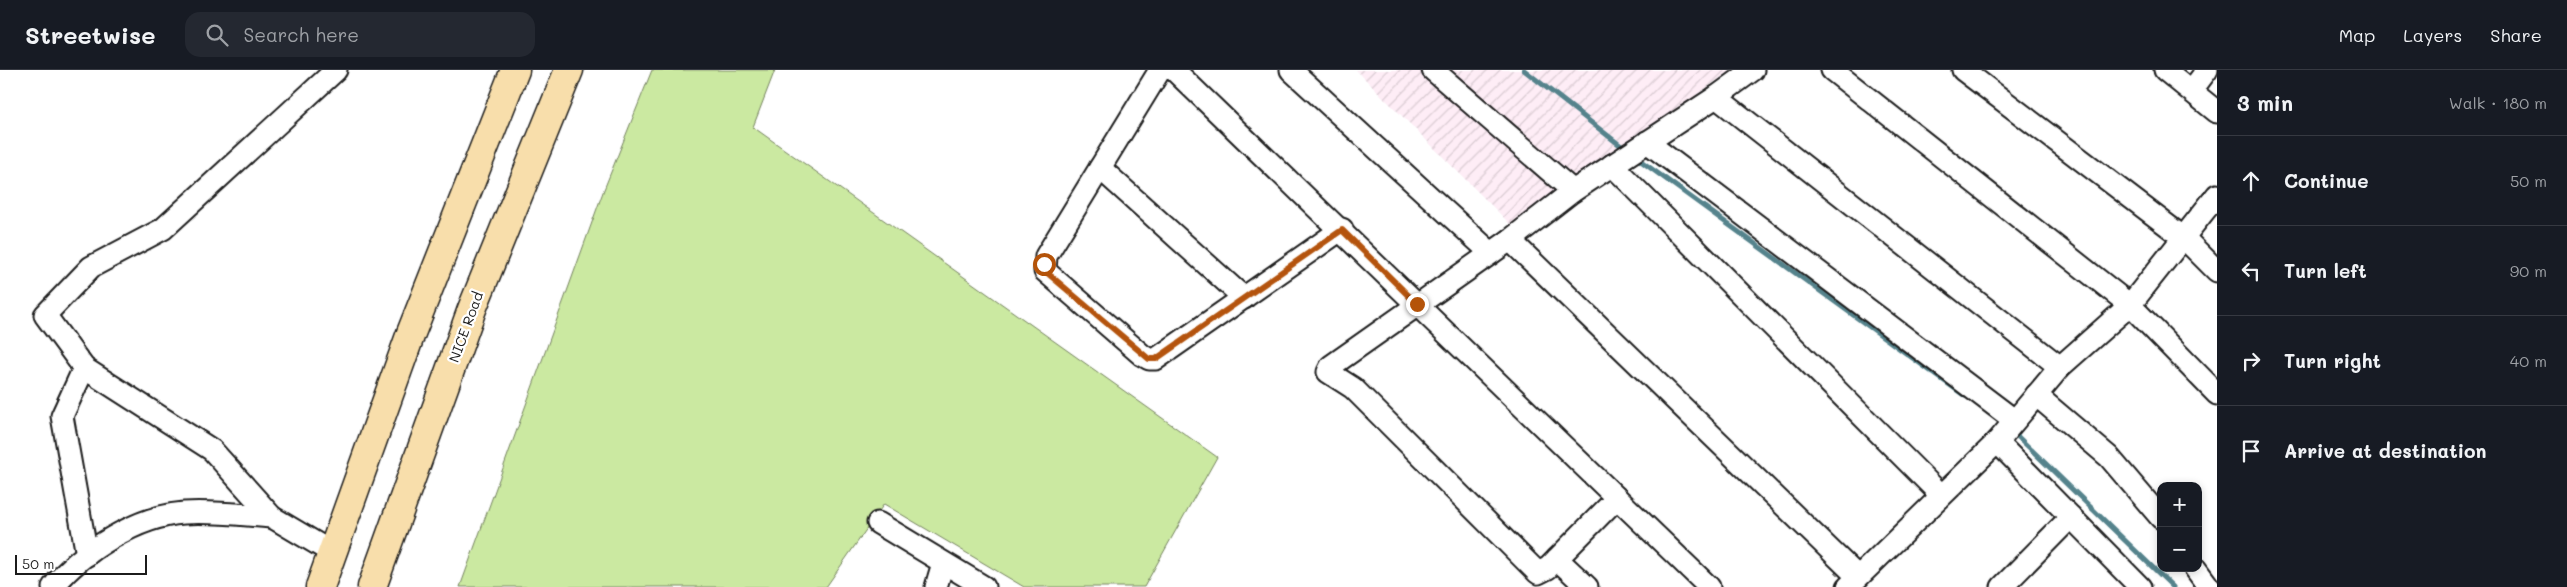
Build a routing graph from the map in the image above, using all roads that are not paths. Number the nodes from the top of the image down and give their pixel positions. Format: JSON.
{"nodes":[{"id":1,"x":336,"y":70,"type":"edge"},
{"id":2,"x":515,"y":70,"type":"edge"},
{"id":3,"x":569,"y":70,"type":"edge"},
{"id":4,"x":1160,"y":70,"type":"edge"},
{"id":5,"x":1174,"y":70,"type":"edge"},
{"id":6,"x":1292,"y":70,"type":"edge"},
{"id":7,"x":1433,"y":70,"type":"edge"},
{"id":8,"x":1753,"y":70,"type":"edge"},
{"id":9,"x":1832,"y":70,"type":"edge"},
{"id":10,"x":1963,"y":70,"type":"edge"},
{"id":11,"x":2165,"y":70,"type":"edge"},
{"id":12,"x":2206,"y":70,"type":"edge"},
{"id":13,"x":2192,"y":90,"type":"junction"},
{"id":14,"x":1716,"y":97,"type":"junction"},
{"id":15,"x":2217,"y":112,"type":"edge"},
{"id":16,"x":1647,"y":142,"type":"junction"},
{"id":17,"x":1612,"y":165,"type":"junction"},
{"id":18,"x":1100,"y":168,"type":"junction"},
{"id":19,"x":1573,"y":191,"type":"junction"},
{"id":20,"x":2217,"y":195,"type":"edge"},
{"id":21,"x":1342,"y":230,"type":"junction"},
{"id":22,"x":2184,"y":238,"type":"junction"},
{"id":23,"x":1510,"y":240,"type":"junction"},
{"id":24,"x":1491,"y":253,"type":"junction"},
{"id":25,"x":2217,"y":271,"type":"edge"},
{"id":26,"x":1244,"y":298,"type":"junction"},
{"id":27,"x":1417,"y":304,"type":"junction"},
{"id":28,"x":2130,"y":305,"type":"junction"},
{"id":29,"x":2060,"y":367,"type":"junction"},
{"id":30,"x":84,"y":368,"type":"junction"},
{"id":31,"x":2217,"y":394,"type":"edge"},
{"id":32,"x":2036,"y":395,"type":"junction"},
{"id":33,"x":2014,"y":420,"type":"junction"},
{"id":34,"x":1997,"y":442,"type":"junction"},
{"id":35,"x":1941,"y":495,"type":"junction"},
{"id":36,"x":1617,"y":498,"type":"junction"},
{"id":37,"x":2157,"y":513,"type":"edge"},
{"id":38,"x":272,"y":517,"type":"junction"},
{"id":39,"x":2071,"y":517,"type":"junction"},
{"id":40,"x":878,"y":523,"type":"dead end"},
{"id":41,"x":331,"y":552,"type":"junction"},
{"id":42,"x":87,"y":555,"type":"junction"},
{"id":43,"x":1557,"y":558,"type":"junction"},
{"id":44,"x":944,"y":563,"type":"junction"},
{"id":45,"x":2198,"y":572,"type":"edge"},
{"id":46,"x":1853,"y":582,"type":"edge"},
{"id":47,"x":54,"y":587,"type":"edge"},
{"id":48,"x":320,"y":587,"type":"edge"},
{"id":49,"x":372,"y":587,"type":"edge"},
{"id":50,"x":936,"y":587,"type":"edge"},
{"id":51,"x":984,"y":587,"type":"edge"},
{"id":52,"x":1587,"y":587,"type":"edge"},
{"id":53,"x":1709,"y":587,"type":"edge"},
{"id":54,"x":2002,"y":587,"type":"edge"},
{"id":55,"x":2140,"y":587,"type":"edge"},
{"id":56,"x":2208,"y":587,"type":"edge"}],
"edges":[{"from":1,"to":30,"type":"street"},
{"from":2,"to":41,"type":"highway"},
{"from":3,"to":49,"type":"highway","name":"NICE Road"},
{"from":4,"to":18,"type":"street"},
{"from":5,"to":21,"type":"street"},
{"from":6,"to":24,"type":"street"},
{"from":7,"to":19,"type":"street"},
{"from":8,"to":14,"type":"street"},
{"from":9,"to":28,"type":"street"},
{"from":10,"to":22,"type":"street"},
{"from":11,"to":13,"type":"street"},
{"from":12,"to":13,"type":"street"},
{"from":13,"to":15,"type":"street"},
{"from":14,"to":16,"type":"street"},
{"from":14,"to":29,"type":"street"},
{"from":16,"to":17,"type":"street"},
{"from":16,"to":33,"type":"street"},
{"from":17,"to":19,"type":"street"},
{"from":17,"to":35,"type":"street"},
{"from":18,"to":26,"type":"street"},
{"from":18,"to":26,"type":"street"},
{"from":19,"to":23,"type":"street"},
{"from":20,"to":22,"type":"street"},
{"from":21,"to":26,"type":"street"},
{"from":21,"to":27,"type":"street"},
{"from":22,"to":25,"type":"street"},
{"from":22,"to":28,"type":"street"},
{"from":23,"to":24,"type":"street"},
{"from":23,"to":46,"type":"street"},
{"from":24,"to":27,"type":"street"},
{"from":27,"to":36,"type":"street"},
{"from":27,"to":43,"type":"street"},
{"from":28,"to":29,"type":"street"},
{"from":28,"to":31,"type":"street"},
{"from":29,"to":32,"type":"street"},
{"from":30,"to":38,"type":"street"},
{"from":30,"to":42,"type":"street"},
{"from":32,"to":33,"type":"street"},
{"from":32,"to":37,"type":"street"},
{"from":33,"to":34,"type":"street"},
{"from":34,"to":35,"type":"street"},
{"from":34,"to":39,"type":"street"},
{"from":35,"to":46,"type":"street"},
{"from":36,"to":43,"type":"street"},
{"from":36,"to":53,"type":"street"},
{"from":38,"to":41,"type":"street"},
{"from":38,"to":42,"type":"street"},
{"from":39,"to":54,"type":"street"},
{"from":39,"to":55,"type":"street"},
{"from":40,"to":44,"type":"street"},
{"from":41,"to":48,"type":"highway"},
{"from":42,"to":47,"type":"street"},
{"from":43,"to":52,"type":"street"},
{"from":44,"to":50,"type":"street"},
{"from":44,"to":51,"type":"street"},
{"from":45,"to":56,"type":"street"}]}
